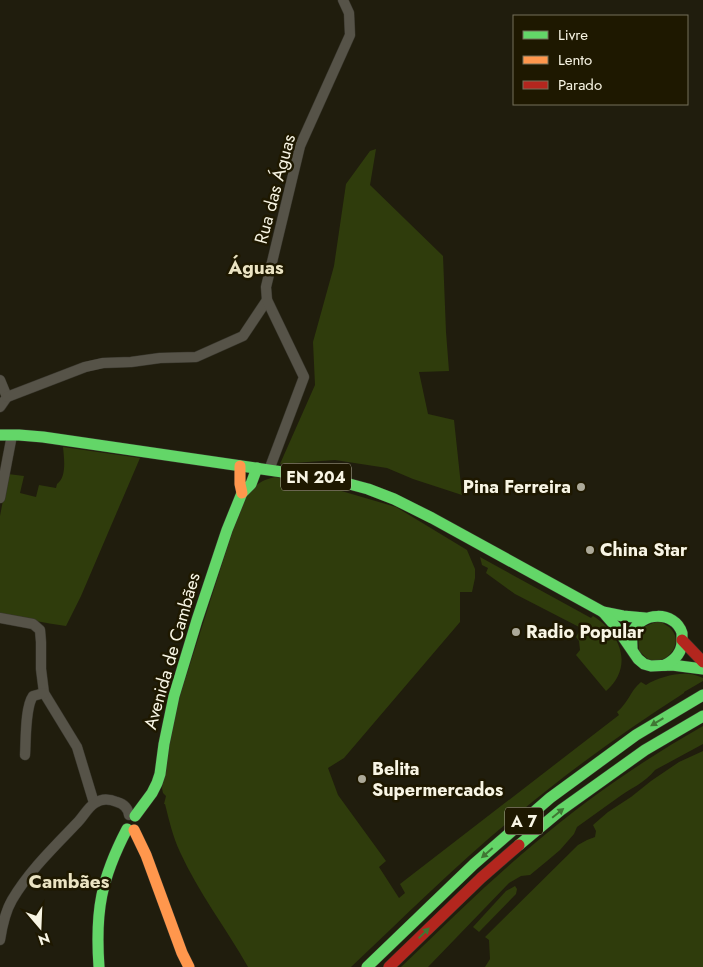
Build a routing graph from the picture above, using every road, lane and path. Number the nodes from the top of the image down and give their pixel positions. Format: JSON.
{"nodes":[{"id":1,"x":343,"y":0,"type":"edge"},
{"id":2,"x":266,"y":300,"type":"junction"},
{"id":3,"x":0,"y":380,"type":"edge"},
{"id":4,"x":7,"y":397,"type":"junction"},
{"id":5,"x":0,"y":407,"type":"edge"},
{"id":6,"x":6,"y":435,"type":"edge"},
{"id":7,"x":240,"y":466,"type":"junction"},
{"id":8,"x":263,"y":469,"type":"junction"},
{"id":9,"x":242,"y":493,"type":"junction"},
{"id":10,"x":0,"y":498,"type":"edge"},
{"id":11,"x":603,"y":612,"type":"junction"},
{"id":12,"x":0,"y":618,"type":"edge"},
{"id":13,"x":645,"y":618,"type":"junction"},
{"id":14,"x":682,"y":640,"type":"junction"},
{"id":15,"x":632,"y":648,"type":"junction"},
{"id":16,"x":703,"y":662,"type":"edge"},
{"id":17,"x":665,"y":665,"type":"junction"},
{"id":18,"x":703,"y":669,"type":"edge"},
{"id":19,"x":44,"y":693,"type":"junction"},
{"id":20,"x":701,"y":696,"type":"edge"},
{"id":21,"x":703,"y":716,"type":"edge"},
{"id":22,"x":25,"y":755,"type":"dead end"},
{"id":23,"x":94,"y":803,"type":"junction"},
{"id":24,"x":132,"y":816,"type":"junction"},
{"id":25,"x":130,"y":829,"type":"junction"},
{"id":26,"x":0,"y":940,"type":"edge"},
{"id":27,"x":99,"y":967,"type":"edge"},
{"id":28,"x":188,"y":967,"type":"edge"},
{"id":29,"x":367,"y":967,"type":"edge"},
{"id":30,"x":389,"y":967,"type":"edge"}],
"edges":[{"from":1,"to":2,"type":"street","name":"Rua das Águas"},
{"from":2,"to":4,"type":"street"},
{"from":2,"to":8,"type":"street"},
{"from":3,"to":4,"type":"street"},
{"from":4,"to":5,"type":"street"},
{"from":6,"to":7,"type":"main road","number":"EN 204"},
{"from":6,"to":10,"type":"street"},
{"from":7,"to":8,"type":"main road","number":"EN 204"},
{"from":7,"to":9,"type":"main road","name":"Avenida de Cambães"},
{"from":8,"to":9,"type":"main road","name":"Avenida de Cambães"},
{"from":8,"to":11,"type":"main road","number":"EN 204"},
{"from":9,"to":24,"type":"main road","name":"Avenida de Cambães"},
{"from":11,"to":13,"type":"main road"},
{"from":11,"to":15,"type":"main road"},
{"from":12,"to":19,"type":"street"},
{"from":13,"to":14,"type":"main road"},
{"from":13,"to":15,"type":"main road"},
{"from":14,"to":16,"type":"main road"},
{"from":14,"to":17,"type":"main road"},
{"from":15,"to":17,"type":"main road"},
{"from":17,"to":18,"type":"main road"},
{"from":19,"to":22,"type":"street"},
{"from":19,"to":23,"type":"street"},
{"from":20,"to":29,"type":"main road","number":"A 7","one_way":true},
{"from":30,"to":21,"type":"main road","number":"A 7","one_way":true},
{"from":23,"to":24,"type":"street"},
{"from":23,"to":26,"type":"street"},
{"from":24,"to":25,"type":"main road"},
{"from":25,"to":27,"type":"main road"},
{"from":25,"to":28,"type":"main road"}]}
